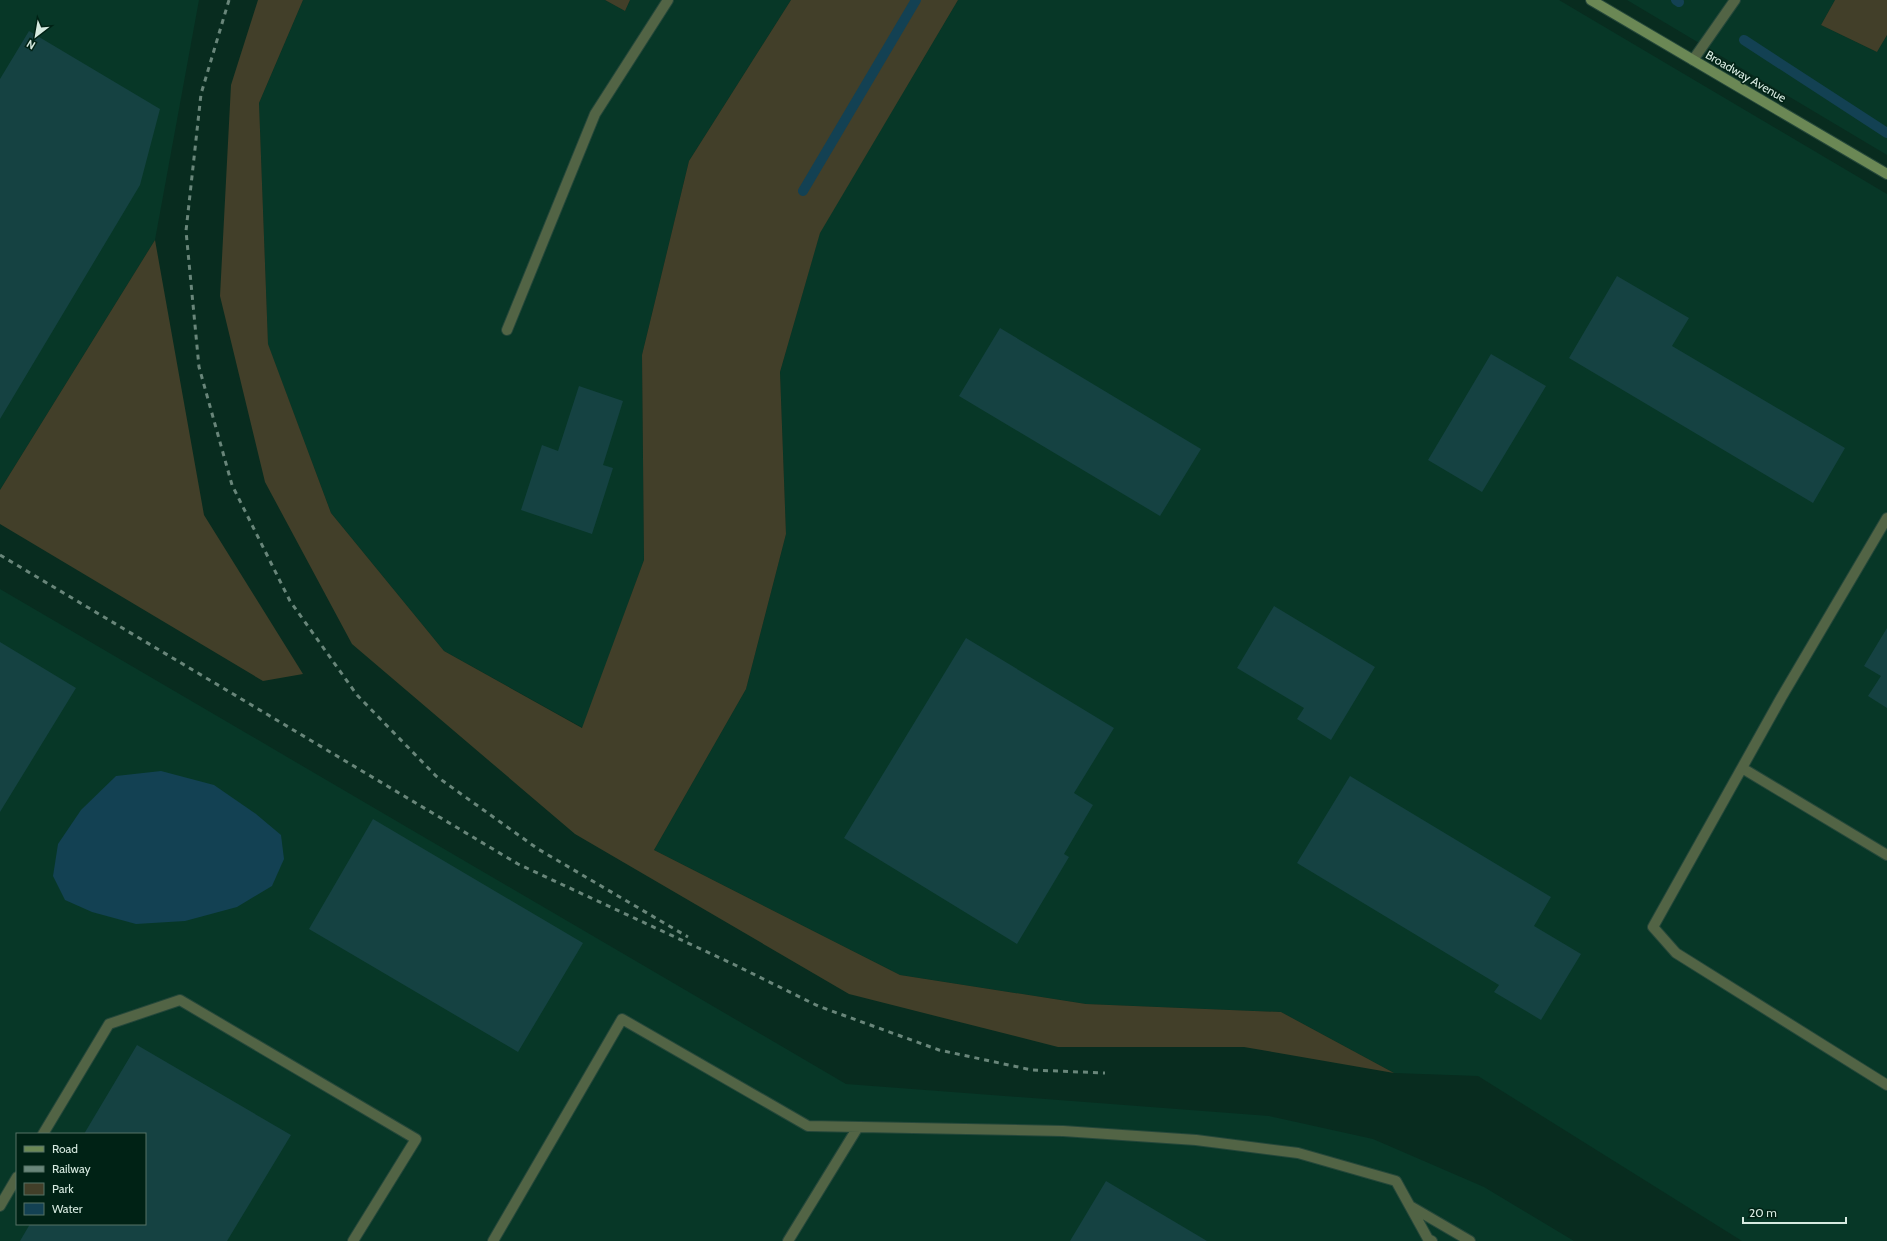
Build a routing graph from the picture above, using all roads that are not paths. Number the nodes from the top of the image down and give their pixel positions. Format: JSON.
{"nodes":[{"id":1,"x":668,"y":0,"type":"edge"},
{"id":2,"x":1591,"y":0,"type":"edge"},
{"id":3,"x":1735,"y":0,"type":"edge"},
{"id":4,"x":1693,"y":60,"type":"junction"},
{"id":5,"x":1887,"y":174,"type":"edge"},
{"id":6,"x":507,"y":330,"type":"dead end"},
{"id":7,"x":1887,"y":518,"type":"edge"},
{"id":8,"x":1742,"y":768,"type":"junction"},
{"id":9,"x":1887,"y":855,"type":"edge"},
{"id":10,"x":1887,"y":1085,"type":"edge"},
{"id":11,"x":858,"y":1127,"type":"junction"},
{"id":12,"x":44,"y":1133,"type":"edge"},
{"id":13,"x":16,"y":1179,"type":"edge"},
{"id":14,"x":1410,"y":1205,"type":"junction"},
{"id":15,"x":0,"y":1206,"type":"edge"},
{"id":16,"x":353,"y":1241,"type":"edge"},
{"id":17,"x":493,"y":1241,"type":"edge"},
{"id":18,"x":788,"y":1241,"type":"edge"},
{"id":19,"x":1432,"y":1241,"type":"edge"},
{"id":20,"x":1470,"y":1241,"type":"edge"}],
"edges":[{"from":1,"to":6,"type":"lane"},
{"from":2,"to":4,"type":"street","name":"Broadway Avenue"},
{"from":3,"to":4,"type":"lane"},
{"from":4,"to":5,"type":"street","name":"Broadway Avenue"},
{"from":7,"to":8,"type":"lane"},
{"from":8,"to":9,"type":"lane"},
{"from":8,"to":10,"type":"lane"},
{"from":11,"to":14,"type":"lane"},
{"from":11,"to":17,"type":"lane"},
{"from":11,"to":18,"type":"lane"},
{"from":12,"to":16,"type":"lane"},
{"from":13,"to":15,"type":"lane"},
{"from":14,"to":19,"type":"lane"},
{"from":14,"to":20,"type":"lane"}]}
